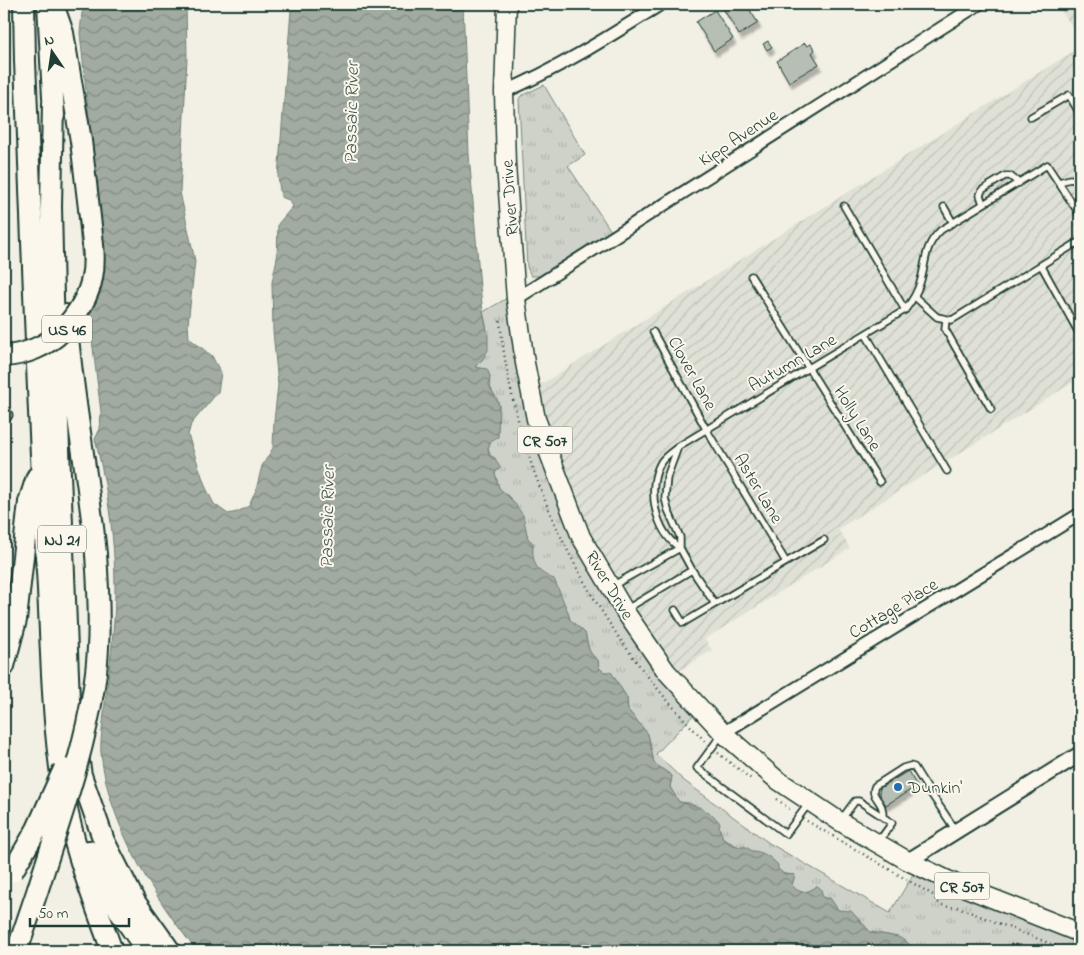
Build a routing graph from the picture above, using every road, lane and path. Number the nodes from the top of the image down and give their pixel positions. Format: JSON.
{"nodes":[{"id":1,"x":24,"y":4,"type":"edge"},
{"id":2,"x":48,"y":4,"type":"edge"},
{"id":3,"x":53,"y":4,"type":"edge"},
{"id":4,"x":507,"y":4,"type":"edge"},
{"id":5,"x":661,"y":4,"type":"edge"},
{"id":6,"x":979,"y":4,"type":"edge"},
{"id":7,"x":504,"y":92,"type":"junction"},
{"id":8,"x":54,"y":103,"type":"junction"},
{"id":9,"x":1080,"y":114,"type":"edge"},
{"id":10,"x":1031,"y":117,"type":"dead end"},
{"id":11,"x":1080,"y":181,"type":"edge"},
{"id":12,"x":1058,"y":182,"type":"junction"},
{"id":13,"x":1019,"y":183,"type":"junction"},
{"id":14,"x":983,"y":204,"type":"junction"},
{"id":15,"x":844,"y":206,"type":"dead end"},
{"id":16,"x":944,"y":207,"type":"dead end"},
{"id":17,"x":1080,"y":215,"type":"edge"},
{"id":18,"x":953,"y":222,"type":"junction"},
{"id":19,"x":1080,"y":241,"type":"edge"},
{"id":20,"x":1041,"y":265,"type":"junction"},
{"id":21,"x":751,"y":276,"type":"dead end"},
{"id":22,"x":915,"y":297,"type":"junction"},
{"id":23,"x":516,"y":299,"type":"junction"},
{"id":24,"x":905,"y":310,"type":"junction"},
{"id":25,"x":946,"y":319,"type":"junction"},
{"id":26,"x":500,"y":321,"type":"dead end"},
{"id":27,"x":653,"y":332,"type":"dead end"},
{"id":28,"x":866,"y":335,"type":"junction"},
{"id":29,"x":1080,"y":335,"type":"edge"},
{"id":30,"x":4,"y":356,"type":"edge"},
{"id":31,"x":809,"y":369,"type":"junction"},
{"id":32,"x":991,"y":409,"type":"dead end"},
{"id":33,"x":706,"y":429,"type":"junction"},
{"id":34,"x":678,"y":446,"type":"junction"},
{"id":35,"x":41,"y":460,"type":"junction"},
{"id":36,"x":947,"y":471,"type":"dead end"},
{"id":37,"x":880,"y":482,"type":"dead end"},
{"id":38,"x":1080,"y":514,"type":"edge"},
{"id":39,"x":824,"y":540,"type":"dead end"},
{"id":40,"x":680,"y":548,"type":"junction"},
{"id":41,"x":96,"y":554,"type":"junction"},
{"id":42,"x":786,"y":562,"type":"junction"},
{"id":43,"x":692,"y":570,"type":"junction"},
{"id":44,"x":610,"y":587,"type":"junction"},
{"id":45,"x":715,"y":604,"type":"junction"},
{"id":46,"x":624,"y":610,"type":"junction"},
{"id":47,"x":674,"y":610,"type":"dead end"},
{"id":48,"x":4,"y":666,"type":"edge"},
{"id":49,"x":723,"y":733,"type":"junction"},
{"id":50,"x":57,"y":737,"type":"junction"},
{"id":51,"x":712,"y":748,"type":"junction"},
{"id":52,"x":1080,"y":754,"type":"edge"},
{"id":53,"x":758,"y":784,"type":"dead end"},
{"id":54,"x":773,"y":796,"type":"dead end"},
{"id":55,"x":810,"y":802,"type":"junction"},
{"id":56,"x":799,"y":817,"type":"junction"},
{"id":57,"x":883,"y":817,"type":"junction"},
{"id":58,"x":839,"y":822,"type":"junction"},
{"id":59,"x":956,"y":831,"type":"junction"},
{"id":60,"x":878,"y":844,"type":"junction"},
{"id":61,"x":908,"y":861,"type":"junction"},
{"id":62,"x":8,"y":877,"type":"edge"},
{"id":63,"x":1080,"y":933,"type":"edge"},
{"id":64,"x":17,"y":951,"type":"edge"},
{"id":65,"x":112,"y":951,"type":"edge"},
{"id":66,"x":147,"y":951,"type":"edge"},
{"id":67,"x":170,"y":951,"type":"edge"},
{"id":68,"x":1069,"y":951,"type":"edge"}],
"edges":[{"from":1,"to":35,"type":"highway","number":"US 46"},
{"from":2,"to":8,"type":"highway","number":"US 46"},
{"from":3,"to":30,"type":"highway","bridge":true},
{"from":4,"to":7,"type":"main road","name":"River Drive","number":"CR 507"},
{"from":5,"to":7,"type":"street"},
{"from":6,"to":23,"type":"street","name":"Kipp Avenue"},
{"from":7,"to":23,"type":"main road","name":"River Drive","number":"CR 507"},
{"from":8,"to":41,"type":"highway","number":"US 46"},
{"from":8,"to":67,"type":"highway","number":"NJ 21"},
{"from":9,"to":10,"type":"lane"},
{"from":11,"to":12,"type":"lane"},
{"from":12,"to":13,"type":"lane","name":"Autumn Lane"},
{"from":12,"to":17,"type":"lane","name":"Autumn Lane"},
{"from":13,"to":14,"type":"lane","name":"Autumn Lane"},
{"from":13,"to":14,"type":"lane"},
{"from":14,"to":18,"type":"lane","name":"Autumn Lane"},
{"from":15,"to":24,"type":"lane"},
{"from":16,"to":18,"type":"lane"},
{"from":18,"to":22,"type":"lane","name":"Autumn Lane"},
{"from":19,"to":20,"type":"lane"},
{"from":20,"to":25,"type":"lane"},
{"from":20,"to":29,"type":"lane"},
{"from":21,"to":31,"type":"lane","name":"Holly Lane"},
{"from":22,"to":24,"type":"lane","name":"Autumn Lane"},
{"from":22,"to":25,"type":"lane"},
{"from":23,"to":44,"type":"main road","name":"River Drive","number":"CR 507"},
{"from":24,"to":28,"type":"lane","name":"Autumn Lane"},
{"from":25,"to":32,"type":"lane"},
{"from":26,"to":51,"type":"path"},
{"from":27,"to":33,"type":"lane","name":"Clover Lane"},
{"from":28,"to":31,"type":"lane","name":"Autumn Lane"},
{"from":28,"to":36,"type":"lane"},
{"from":31,"to":33,"type":"lane","name":"Autumn Lane"},
{"from":31,"to":37,"type":"lane","name":"Holly Lane"},
{"from":33,"to":34,"type":"lane","name":"Autumn Lane"},
{"from":33,"to":42,"type":"lane","name":"Aster Lane"},
{"from":34,"to":40,"type":"lane","name":"Autumn Lane"},
{"from":34,"to":40,"type":"lane","name":"Autumn Lane"},
{"from":35,"to":48,"type":"highway","number":"US 46"},
{"from":35,"to":50,"type":"highway","number":"NJ 21"},
{"from":38,"to":49,"type":"street","name":"Cottage Place"},
{"from":39,"to":42,"type":"lane"},
{"from":40,"to":43,"type":"lane","name":"Autumn Lane"},
{"from":40,"to":44,"type":"lane"},
{"from":41,"to":62,"type":"highway","number":"US 46","bridge":true},
{"from":41,"to":64,"type":"highway","bridge":true},
{"from":42,"to":45,"type":"lane"},
{"from":43,"to":45,"type":"lane","name":"Autumn Lane"},
{"from":43,"to":46,"type":"lane"},
{"from":44,"to":46,"type":"main road","name":"River Drive","number":"CR 507"},
{"from":45,"to":47,"type":"lane"},
{"from":46,"to":49,"type":"main road","name":"River Drive","number":"CR 507"},
{"from":49,"to":51,"type":"lane"},
{"from":49,"to":55,"type":"main road","name":"River Drive","number":"CR 507"},
{"from":50,"to":65,"type":"highway"},
{"from":50,"to":66,"type":"highway","number":"NJ 21"},
{"from":51,"to":53,"type":"path"},
{"from":51,"to":56,"type":"lane"},
{"from":52,"to":59,"type":"street"},
{"from":54,"to":56,"type":"path"},
{"from":55,"to":56,"type":"lane"},
{"from":55,"to":58,"type":"main road","name":"River Drive","number":"CR 507"},
{"from":56,"to":68,"type":"path"},
{"from":57,"to":58,"type":"lane"},
{"from":57,"to":59,"type":"lane"},
{"from":57,"to":60,"type":"lane"},
{"from":58,"to":60,"type":"main road","name":"River Drive","number":"CR 507"},
{"from":59,"to":61,"type":"street"},
{"from":60,"to":61,"type":"main road","name":"River Drive","number":"CR 507"},
{"from":61,"to":63,"type":"main road","name":"River Drive","number":"CR 507"}]}
